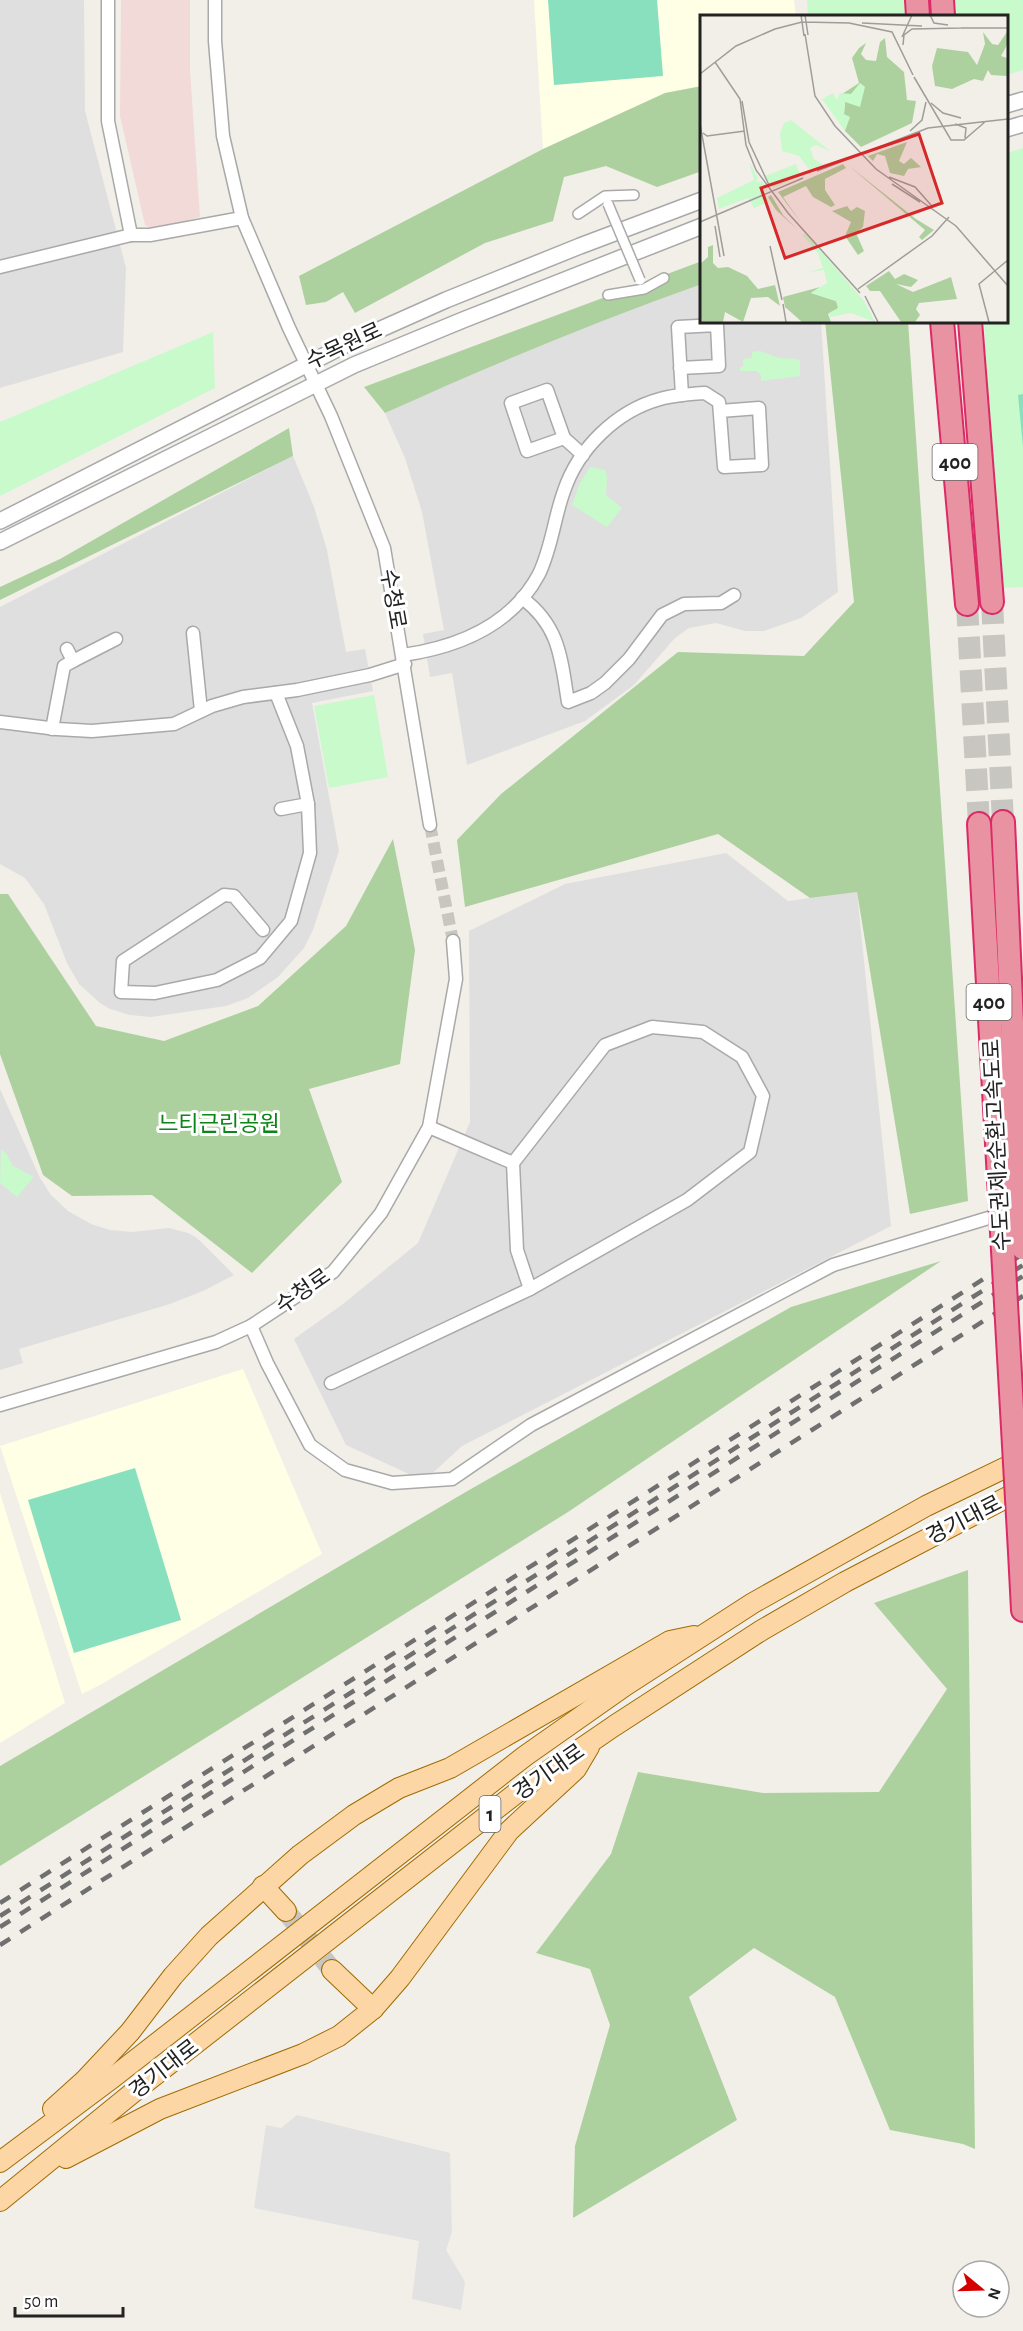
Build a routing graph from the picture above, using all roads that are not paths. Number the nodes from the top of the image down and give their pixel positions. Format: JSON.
{"nodes":[{"id":1,"x":108,"y":0,"type":"edge"},
{"id":2,"x":215,"y":0,"type":"edge"},
{"id":3,"x":917,"y":0,"type":"edge"},
{"id":4,"x":942,"y":0,"type":"edge"},
{"id":5,"x":918,"y":15,"type":"edge"},
{"id":6,"x":943,"y":15,"type":"edge"},
{"id":7,"x":1023,"y":100,"type":"edge"},
{"id":8,"x":1008,"y":104,"type":"edge"},
{"id":9,"x":1023,"y":124,"type":"edge"},
{"id":10,"x":1008,"y":128,"type":"edge"},
{"id":11,"x":634,"y":195,"type":"dead end"},
{"id":12,"x":607,"y":200,"type":"junction"},
{"id":13,"x":700,"y":201,"type":"edge"},
{"id":14,"x":578,"y":214,"type":"dead end"},
{"id":15,"x":242,"y":218,"type":"junction"},
{"id":16,"x":700,"y":227,"type":"edge"},
{"id":17,"x":131,"y":235,"type":"junction"},
{"id":18,"x":0,"y":267,"type":"edge"},
{"id":19,"x":664,"y":278,"type":"dead end"},
{"id":20,"x":644,"y":289,"type":"junction"},
{"id":21,"x":608,"y":295,"type":"dead end"},
{"id":22,"x":942,"y":322,"type":"edge"},
{"id":23,"x":970,"y":322,"type":"edge"},
{"id":24,"x":307,"y":363,"type":"junction"},
{"id":25,"x":680,"y":368,"type":"junction"},
{"id":26,"x":316,"y":384,"type":"junction"},
{"id":27,"x":682,"y":395,"type":"junction"},
{"id":28,"x":720,"y":411,"type":"junction"},
{"id":29,"x":564,"y":438,"type":"junction"},
{"id":30,"x":583,"y":455,"type":"junction"},
{"id":31,"x":0,"y":521,"type":"edge"},
{"id":32,"x":0,"y":542,"type":"edge"},
{"id":33,"x":734,"y":595,"type":"dead end"},
{"id":34,"x":522,"y":598,"type":"junction"},
{"id":35,"x":992,"y":602,"type":"tunnel mouth"},
{"id":36,"x":967,"y":604,"type":"tunnel mouth"},
{"id":37,"x":193,"y":633,"type":"dead end"},
{"id":38,"x":116,"y":639,"type":"dead end"},
{"id":39,"x":404,"y":659,"type":"junction"},
{"id":40,"x":276,"y":693,"type":"junction"},
{"id":41,"x":201,"y":711,"type":"junction"},
{"id":42,"x":0,"y":722,"type":"edge"},
{"id":43,"x":52,"y":729,"type":"junction"},
{"id":44,"x":308,"y":804,"type":"junction"},
{"id":45,"x":281,"y":809,"type":"dead end"},
{"id":46,"x":1003,"y":822,"type":"tunnel mouth"},
{"id":47,"x":979,"y":824,"type":"tunnel mouth"},
{"id":48,"x":430,"y":825,"type":"tunnel mouth"},
{"id":49,"x":264,"y":930,"type":"dead end"},
{"id":50,"x":453,"y":941,"type":"tunnel mouth"},
{"id":51,"x":429,"y":1127,"type":"junction"},
{"id":52,"x":513,"y":1163,"type":"junction"},
{"id":53,"x":1009,"y":1179,"type":"junction"},
{"id":54,"x":1023,"y":1206,"type":"edge"},
{"id":55,"x":1023,"y":1248,"type":"edge"},
{"id":56,"x":530,"y":1289,"type":"junction"},
{"id":57,"x":251,"y":1326,"type":"junction"},
{"id":58,"x":331,"y":1383,"type":"dead end"},
{"id":59,"x":0,"y":1405,"type":"edge"},
{"id":60,"x":1023,"y":1459,"type":"edge"},
{"id":61,"x":1023,"y":1490,"type":"edge"},
{"id":62,"x":1023,"y":1610,"type":"edge"},
{"id":63,"x":705,"y":1634,"type":"junction"},
{"id":64,"x":593,"y":1740,"type":"junction"},
{"id":65,"x":263,"y":1886,"type":"junction"},
{"id":66,"x":286,"y":1911,"type":"tunnel mouth"},
{"id":67,"x":332,"y":1970,"type":"tunnel mouth"},
{"id":68,"x":373,"y":2010,"type":"junction"},
{"id":69,"x":19,"y":2147,"type":"junction"},
{"id":70,"x":0,"y":2162,"type":"edge"},
{"id":71,"x":36,"y":2173,"type":"junction"},
{"id":72,"x":0,"y":2201,"type":"edge"}],
"edges":[{"from":1,"to":17,"type":"street"},
{"from":2,"to":15,"type":"street","name":"수청로"},
{"from":3,"to":5,"type":"highway"},
{"from":4,"to":6,"type":"highway"},
{"from":7,"to":8,"type":"street"},
{"from":9,"to":10,"type":"street"},
{"from":11,"to":12,"type":"street"},
{"from":12,"to":14,"type":"street"},
{"from":12,"to":20,"type":"street","bridge":true},
{"from":13,"to":24,"type":"street","name":"수목원로"},
{"from":15,"to":17,"type":"street"},
{"from":15,"to":24,"type":"street","name":"수청로"},
{"from":16,"to":26,"type":"street","name":"수목원로"},
{"from":17,"to":18,"type":"street"},
{"from":19,"to":20,"type":"street"},
{"from":20,"to":21,"type":"street"},
{"from":22,"to":36,"type":"highway","number":"400"},
{"from":23,"to":35,"type":"highway","number":"400"},
{"from":24,"to":26,"type":"street","name":"수청로"},
{"from":24,"to":31,"type":"street","name":"수목원로"},
{"from":25,"to":25,"type":"street"},
{"from":25,"to":27,"type":"street"},
{"from":26,"to":32,"type":"street","name":"수목원로"},
{"from":26,"to":39,"type":"street","name":"수청로"},
{"from":27,"to":28,"type":"street"},
{"from":27,"to":30,"type":"street"},
{"from":28,"to":28,"type":"street"},
{"from":29,"to":29,"type":"street"},
{"from":29,"to":30,"type":"street"},
{"from":30,"to":34,"type":"street"},
{"from":33,"to":34,"type":"street"},
{"from":34,"to":39,"type":"street"},
{"from":37,"to":41,"type":"street"},
{"from":38,"to":43,"type":"street"},
{"from":39,"to":40,"type":"street"},
{"from":39,"to":48,"type":"street","name":"수청로"},
{"from":40,"to":41,"type":"street"},
{"from":40,"to":44,"type":"street"},
{"from":41,"to":43,"type":"street"},
{"from":42,"to":43,"type":"street"},
{"from":44,"to":45,"type":"street"},
{"from":44,"to":49,"type":"street"},
{"from":46,"to":53,"type":"highway","name":"수도권제2순환고속도로","number":"400"},
{"from":47,"to":53,"type":"highway","name":"수도권제2순환고속도로","number":"400"},
{"from":50,"to":51,"type":"street","name":"수청로"},
{"from":51,"to":52,"type":"street"},
{"from":51,"to":57,"type":"street","name":"수청로"},
{"from":52,"to":56,"type":"street"},
{"from":52,"to":56,"type":"street"},
{"from":53,"to":55,"type":"highway","name":"수도권제2순환고속도로","number":"400","bridge":true},
{"from":53,"to":62,"type":"highway","name":"수도권제2순환고속도로","number":"400","bridge":true},
{"from":54,"to":57,"type":"street"},
{"from":56,"to":58,"type":"street"},
{"from":57,"to":59,"type":"street","name":"수청로"},
{"from":60,"to":63,"type":"main road","name":"경기대로","number":"1"},
{"from":61,"to":64,"type":"main road","name":"경기대로","number":"1"},
{"from":63,"to":65,"type":"main road"},
{"from":63,"to":69,"type":"main road","name":"경기대로","number":"1"},
{"from":64,"to":68,"type":"main road"},
{"from":64,"to":71,"type":"main road","name":"경기대로","number":"1"},
{"from":65,"to":66,"type":"main road"},
{"from":65,"to":69,"type":"main road"},
{"from":67,"to":68,"type":"main road"},
{"from":68,"to":71,"type":"main road"},
{"from":69,"to":70,"type":"main road","name":"경기대로","number":"1"},
{"from":71,"to":72,"type":"main road","name":"경기대로","number":"1"}]}
